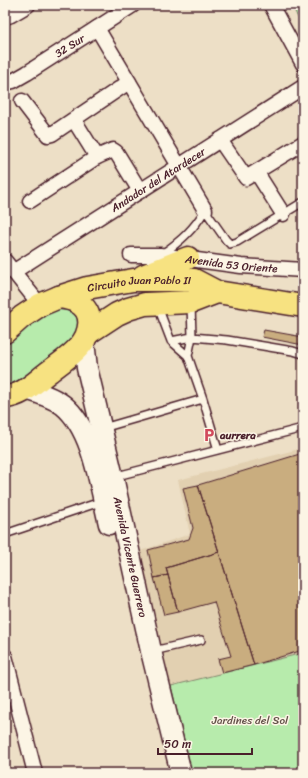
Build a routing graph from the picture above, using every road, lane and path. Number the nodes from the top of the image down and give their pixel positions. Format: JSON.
{"nodes":[{"id":1,"x":28,"y":5,"type":"edge"},
{"id":2,"x":133,"y":5,"type":"edge"},
{"id":3,"x":271,"y":5,"type":"edge"},
{"id":4,"x":7,"y":14,"type":"edge"},
{"id":5,"x":97,"y":28,"type":"junction"},
{"id":6,"x":303,"y":64,"type":"edge"},
{"id":7,"x":129,"y":82,"type":"junction"},
{"id":8,"x":5,"y":83,"type":"edge"},
{"id":9,"x":303,"y":87,"type":"edge"},
{"id":10,"x":22,"y":101,"type":"dead end"},
{"id":11,"x":74,"y":120,"type":"junction"},
{"id":12,"x":220,"y":140,"type":"junction"},
{"id":13,"x":301,"y":148,"type":"edge"},
{"id":14,"x":97,"y":157,"type":"junction"},
{"id":15,"x":180,"y":166,"type":"junction"},
{"id":16,"x":251,"y":176,"type":"junction"},
{"id":17,"x":140,"y":191,"type":"junction"},
{"id":18,"x":30,"y":201,"type":"dead end"},
{"id":19,"x":303,"y":202,"type":"edge"},
{"id":20,"x":205,"y":210,"type":"junction"},
{"id":21,"x":284,"y":214,"type":"junction"},
{"id":22,"x":131,"y":255,"type":"dead end"},
{"id":23,"x":160,"y":255,"type":"junction"},
{"id":24,"x":188,"y":258,"type":"junction"},
{"id":25,"x":9,"y":266,"type":"edge"},
{"id":26,"x":303,"y":270,"type":"edge"},
{"id":27,"x":133,"y":280,"type":"junction"},
{"id":28,"x":217,"y":292,"type":"junction"},
{"id":29,"x":50,"y":301,"type":"junction"},
{"id":30,"x":191,"y":302,"type":"junction"},
{"id":31,"x":156,"y":303,"type":"junction"},
{"id":32,"x":303,"y":306,"type":"edge"},
{"id":33,"x":5,"y":332,"type":"edge"},
{"id":34,"x":86,"y":337,"type":"junction"},
{"id":35,"x":192,"y":337,"type":"junction"},
{"id":36,"x":171,"y":341,"type":"junction"},
{"id":37,"x":303,"y":354,"type":"edge"},
{"id":38,"x":188,"y":356,"type":"junction"},
{"id":39,"x":26,"y":389,"type":"junction"},
{"id":40,"x":5,"y":397,"type":"edge"},
{"id":41,"x":203,"y":399,"type":"junction"},
{"id":42,"x":101,"y":428,"type":"junction"},
{"id":43,"x":303,"y":428,"type":"edge"},
{"id":44,"x":218,"y":450,"type":"junction"},
{"id":45,"x":113,"y":477,"type":"junction"},
{"id":46,"x":110,"y":499,"type":"junction"},
{"id":47,"x":5,"y":534,"type":"edge"},
{"id":48,"x":201,"y":640,"type":"dead end"},
{"id":49,"x":151,"y":651,"type":"junction"},
{"id":50,"x":5,"y":656,"type":"edge"},
{"id":51,"x":35,"y":773,"type":"edge"},
{"id":52,"x":167,"y":773,"type":"edge"},
{"id":53,"x":181,"y":773,"type":"edge"}],
"edges":[{"from":1,"to":4,"type":"street"},
{"from":2,"to":5,"type":"street","name":"32 Sur"},
{"from":3,"to":6,"type":"street"},
{"from":5,"to":7,"type":"street"},
{"from":5,"to":8,"type":"street","name":"32 Sur"},
{"from":7,"to":11,"type":"street"},
{"from":7,"to":15,"type":"street"},
{"from":9,"to":12,"type":"street","name":"Andador del Atardecer"},
{"from":10,"to":11,"type":"street"},
{"from":11,"to":14,"type":"street"},
{"from":12,"to":15,"type":"street","name":"Andador del Atardecer"},
{"from":12,"to":16,"type":"street"},
{"from":13,"to":16,"type":"street"},
{"from":14,"to":17,"type":"street"},
{"from":14,"to":18,"type":"street"},
{"from":15,"to":17,"type":"street","name":"Andador del Atardecer"},
{"from":15,"to":20,"type":"street"},
{"from":16,"to":21,"type":"street"},
{"from":17,"to":25,"type":"street","name":"Andador del Atardecer"},
{"from":19,"to":21,"type":"lane"},
{"from":20,"to":21,"type":"lane"},
{"from":20,"to":23,"type":"lane"},
{"from":22,"to":23,"type":"street","name":"Avenida 53 Oriente"},
{"from":23,"to":24,"type":"street","name":"Avenida 53 Oriente"},
{"from":24,"to":26,"type":"street","name":"Avenida 53 Oriente"},
{"from":24,"to":27,"type":"main road"},
{"from":25,"to":29,"type":"street"},
{"from":27,"to":28,"type":"main road","name":"Circuito Juan Pablo II"},
{"from":27,"to":29,"type":"main road","name":"Circuito Juan Pablo II"},
{"from":28,"to":30,"type":"main road","name":"Circuito Juan Pablo II"},
{"from":28,"to":32,"type":"main road","name":"Circuito Juan Pablo II"},
{"from":29,"to":33,"type":"main road","name":"Circuito Juan Pablo II"},
{"from":29,"to":34,"type":"main road"},
{"from":30,"to":31,"type":"main road","name":"Circuito Juan Pablo II"},
{"from":30,"to":35,"type":"lane"},
{"from":31,"to":34,"type":"main road","name":"Circuito Juan Pablo II"},
{"from":31,"to":36,"type":"lane"},
{"from":34,"to":39,"type":"main road","name":"Circuito Juan Pablo II"},
{"from":34,"to":42,"type":"main road","name":"Avenida Vicente Guerrero"},
{"from":35,"to":36,"type":"lane"},
{"from":35,"to":37,"type":"lane"},
{"from":35,"to":38,"type":"lane"},
{"from":36,"to":38,"type":"lane"},
{"from":38,"to":41,"type":"lane"},
{"from":39,"to":40,"type":"main road","name":"Circuito Juan Pablo II"},
{"from":39,"to":46,"type":"main road","name":"Avenida Vicente Guerrero"},
{"from":41,"to":42,"type":"lane"},
{"from":41,"to":44,"type":"lane"},
{"from":42,"to":45,"type":"main road","name":"Avenida Vicente Guerrero"},
{"from":43,"to":44,"type":"lane"},
{"from":44,"to":45,"type":"lane"},
{"from":45,"to":46,"type":"main road","name":"Avenida Vicente Guerrero"},
{"from":46,"to":47,"type":"lane"},
{"from":46,"to":49,"type":"main road","name":"Avenida Vicente Guerrero"},
{"from":46,"to":52,"type":"main road","name":"Avenida Vicente Guerrero"},
{"from":48,"to":49,"type":"lane"},
{"from":49,"to":53,"type":"main road","name":"Avenida Vicente Guerrero"},
{"from":50,"to":51,"type":"street"}]}
